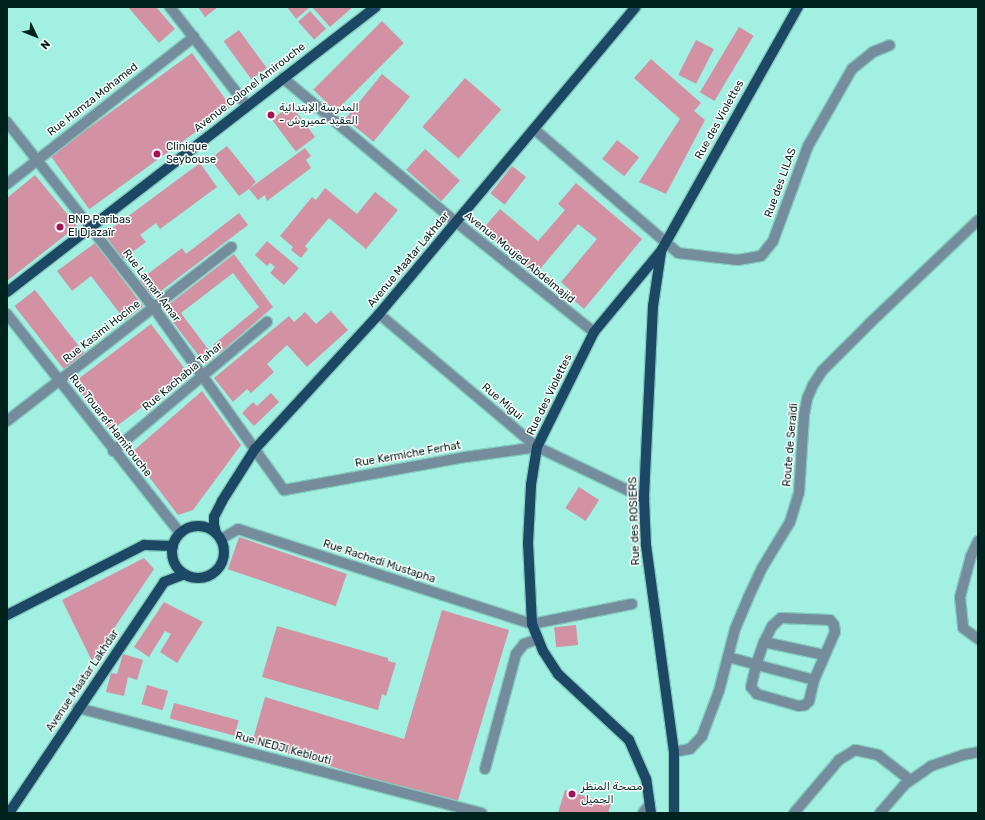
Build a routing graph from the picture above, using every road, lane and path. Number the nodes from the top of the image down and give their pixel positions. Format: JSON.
{"nodes":[{"id":1,"x":170,"y":7,"type":"edge"},
{"id":2,"x":636,"y":7,"type":"edge"},
{"id":3,"x":798,"y":7,"type":"edge"},
{"id":4,"x":369,"y":9,"type":"edge"},
{"id":5,"x":194,"y":37,"type":"junction"},
{"id":6,"x":890,"y":45,"type":"dead end"},
{"id":7,"x":284,"y":78,"type":"junction"},
{"id":8,"x":247,"y":106,"type":"junction"},
{"id":9,"x":7,"y":122,"type":"edge"},
{"id":10,"x":534,"y":129,"type":"junction"},
{"id":11,"x":37,"y":159,"type":"junction"},
{"id":12,"x":7,"y":184,"type":"edge"},
{"id":13,"x":978,"y":220,"type":"edge"},
{"id":14,"x":456,"y":222,"type":"junction"},
{"id":15,"x":91,"y":226,"type":"junction"},
{"id":16,"x":665,"y":242,"type":"junction"},
{"id":17,"x":230,"y":246,"type":"dead end"},
{"id":18,"x":661,"y":252,"type":"junction"},
{"id":19,"x":7,"y":292,"type":"edge"},
{"id":20,"x":154,"y":308,"type":"junction"},
{"id":21,"x":7,"y":314,"type":"edge"},
{"id":22,"x":378,"y":314,"type":"junction"},
{"id":23,"x":267,"y":322,"type":"dead end"},
{"id":24,"x":594,"y":332,"type":"junction"},
{"id":25,"x":203,"y":376,"type":"junction"},
{"id":26,"x":59,"y":381,"type":"junction"},
{"id":27,"x":7,"y":421,"type":"edge"},
{"id":28,"x":537,"y":447,"type":"junction"},
{"id":29,"x":255,"y":449,"type":"junction"},
{"id":30,"x":113,"y":451,"type":"junction"},
{"id":31,"x":284,"y":490,"type":"joint"},
{"id":32,"x":644,"y":498,"type":"junction"},
{"id":33,"x":180,"y":533,"type":"junction"},
{"id":34,"x":219,"y":536,"type":"junction"},
{"id":35,"x":978,"y":541,"type":"edge"},
{"id":36,"x":173,"y":546,"type":"junction"},
{"id":37,"x":185,"y":574,"type":"junction"},
{"id":38,"x":632,"y":604,"type":"dead end"},
{"id":39,"x":7,"y":615,"type":"edge"},
{"id":40,"x":532,"y":624,"type":"junction"},
{"id":41,"x":538,"y":639,"type":"junction"},
{"id":42,"x":978,"y":639,"type":"edge"},
{"id":43,"x":764,"y":642,"type":"junction"},
{"id":44,"x":824,"y":654,"type":"junction"},
{"id":45,"x":728,"y":657,"type":"junction"},
{"id":46,"x":756,"y":665,"type":"junction"},
{"id":47,"x":814,"y":680,"type":"junction"},
{"id":48,"x":78,"y":708,"type":"junction"},
{"id":49,"x":674,"y":752,"type":"junction"},
{"id":50,"x":978,"y":752,"type":"edge"},
{"id":51,"x":485,"y":769,"type":"dead end"},
{"id":52,"x":910,"y":780,"type":"junction"},
{"id":53,"x":651,"y":808,"type":"edge"},
{"id":54,"x":9,"y":813,"type":"edge"},
{"id":55,"x":482,"y":813,"type":"edge"},
{"id":56,"x":643,"y":813,"type":"edge"},
{"id":57,"x":674,"y":813,"type":"edge"},
{"id":58,"x":794,"y":813,"type":"edge"},
{"id":59,"x":880,"y":813,"type":"edge"}],
"edges":[{"from":1,"to":5,"type":"street"},
{"from":2,"to":10,"type":"main road","name":"Avenue Maatar Lakhdar"},
{"from":3,"to":16,"type":"main road","name":"Rue des Violettes"},
{"from":4,"to":7,"type":"main road","name":"Avenue Colonel Amirouche"},
{"from":5,"to":8,"type":"street"},
{"from":5,"to":11,"type":"street","name":"Rue Hamza Mohamed"},
{"from":6,"to":16,"type":"street","name":"Rue des LILAS"},
{"from":7,"to":8,"type":"main road","name":"Avenue Colonel Amirouche"},
{"from":7,"to":14,"type":"street","name":"Avenue Moujed Abdelmajid"},
{"from":8,"to":15,"type":"main road","name":"Avenue Colonel Amirouche"},
{"from":9,"to":11,"type":"street","name":"Rue Lamari Amar"},
{"from":10,"to":14,"type":"main road","name":"Avenue Maatar Lakhdar"},
{"from":10,"to":16,"type":"street","name":"Rue des LILAS"},
{"from":11,"to":12,"type":"street","name":"Rue Hamza Mohamed"},
{"from":11,"to":15,"type":"street","name":"Rue Lamari Amar"},
{"from":13,"to":45,"type":"street","name":"Route de Seraïdi"},
{"from":14,"to":22,"type":"main road","name":"Avenue Maatar Lakhdar"},
{"from":14,"to":24,"type":"street","name":"Avenue Moujed Abdelmajid"},
{"from":15,"to":19,"type":"main road","name":"Avenue Colonel Amirouche"},
{"from":15,"to":20,"type":"street","name":"Rue Lamari Amar"},
{"from":16,"to":18,"type":"main road","name":"Rue des Violettes"},
{"from":17,"to":20,"type":"street","name":"Rue Kasimi Hocine"},
{"from":18,"to":24,"type":"main road","name":"Rue des Violettes"},
{"from":18,"to":32,"type":"main road","name":"Rue des ROSIERS"},
{"from":20,"to":25,"type":"street","name":"Rue Lamari Amar"},
{"from":20,"to":26,"type":"street","name":"Rue Kasimi Hocine"},
{"from":21,"to":26,"type":"street","name":"Rue Touaref Hamitouche"},
{"from":22,"to":28,"type":"street","name":"Rue Migui"},
{"from":22,"to":29,"type":"main road","name":"Avenue Maatar Lakhdar"},
{"from":23,"to":25,"type":"street","name":"Rue Kachabia Tahar"},
{"from":24,"to":28,"type":"main road","name":"Rue des Violettes"},
{"from":25,"to":29,"type":"street","name":"Rue Lamari Amar"},
{"from":25,"to":30,"type":"street","name":"Rue Kachabia Tahar"},
{"from":26,"to":27,"type":"street","name":"Rue Kasimi Hocine"},
{"from":26,"to":30,"type":"street","name":"Rue Touaref Hamitouche"},
{"from":28,"to":31,"type":"street","name":"Rue Kermiche Ferhat"},
{"from":28,"to":32,"type":"street","name":"Rue Migui"},
{"from":28,"to":40,"type":"main road","name":"Rue des Violettes"},
{"from":29,"to":31,"type":"street","name":"Rue Lamari Amar"},
{"from":29,"to":34,"type":"main road","name":"Avenue Maatar Lakhdar"},
{"from":30,"to":33,"type":"street","name":"Rue Touaref Hamitouche"},
{"from":32,"to":49,"type":"main road","name":"Rue des ROSIERS"},
{"from":33,"to":34,"type":"main road"},
{"from":33,"to":36,"type":"main road"},
{"from":34,"to":37,"type":"main road"},
{"from":34,"to":40,"type":"street","name":"Rue Rachedi Mustapha"},
{"from":35,"to":42,"type":"street"},
{"from":36,"to":37,"type":"main road"},
{"from":36,"to":39,"type":"main road"},
{"from":37,"to":48,"type":"main road","name":"Avenue Maatar Lakhdar"},
{"from":38,"to":40,"type":"street"},
{"from":40,"to":41,"type":"main road","name":"Rue des Violettes"},
{"from":41,"to":51,"type":"street"},
{"from":41,"to":53,"type":"main road","name":"Rue des Violettes"},
{"from":43,"to":44,"type":"street"},
{"from":43,"to":44,"type":"street"},
{"from":43,"to":46,"type":"street"},
{"from":44,"to":47,"type":"street"},
{"from":45,"to":46,"type":"street"},
{"from":45,"to":49,"type":"street","name":"Route de Seraïdi"},
{"from":46,"to":47,"type":"street"},
{"from":46,"to":47,"type":"street"},
{"from":48,"to":54,"type":"main road","name":"Avenue Maatar Lakhdar"},
{"from":48,"to":55,"type":"street","name":"Rue NEDJI Keblouti"},
{"from":49,"to":57,"type":"main road","name":"Rue des ROSIERS"},
{"from":50,"to":52,"type":"street"},
{"from":52,"to":58,"type":"street"},
{"from":52,"to":59,"type":"street"},
{"from":53,"to":56,"type":"street"}]}
